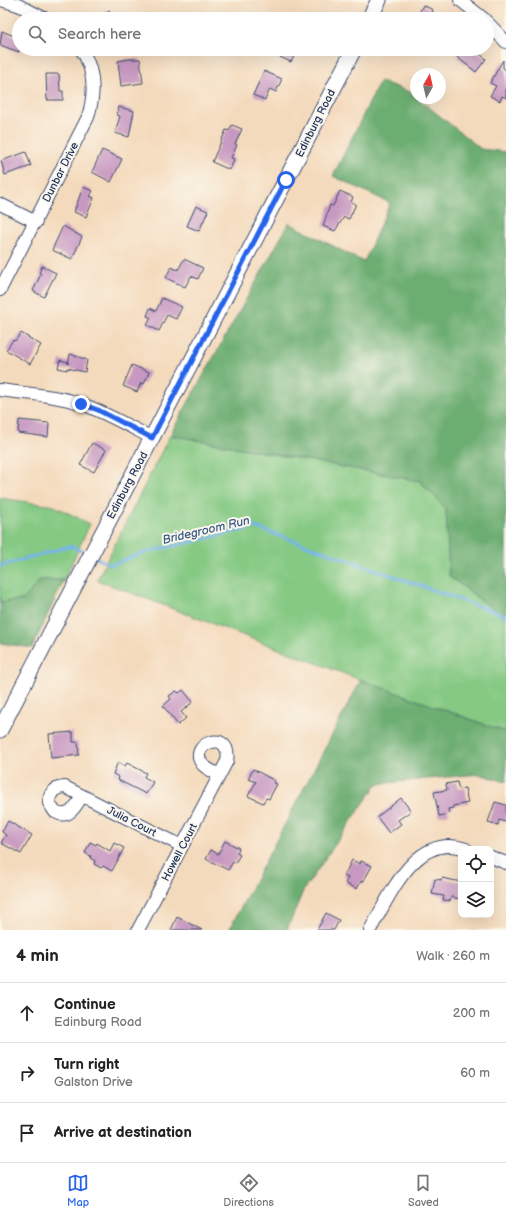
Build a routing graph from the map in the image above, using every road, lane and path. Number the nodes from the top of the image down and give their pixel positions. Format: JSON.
{"nodes":[{"id":1,"x":1,"y":0,"type":"edge"},
{"id":2,"x":379,"y":0,"type":"edge"},
{"id":3,"x":460,"y":0,"type":"edge"},
{"id":4,"x":31,"y":12,"type":"edge"},
{"id":5,"x":373,"y":12,"type":"edge"},
{"id":6,"x":475,"y":12,"type":"edge"},
{"id":7,"x":494,"y":29,"type":"edge"},
{"id":8,"x":506,"y":42,"type":"edge"},
{"id":9,"x":85,"y":56,"type":"edge"},
{"id":10,"x":350,"y":56,"type":"edge"},
{"id":11,"x":0,"y":204,"type":"edge"},
{"id":12,"x":36,"y":222,"type":"junction"},
{"id":13,"x":0,"y":290,"type":"edge"},
{"id":14,"x":0,"y":390,"type":"edge"},
{"id":15,"x":152,"y":438,"type":"junction"},
{"id":16,"x":0,"y":730,"type":"edge"},
{"id":17,"x":219,"y":775,"type":"dead end"},
{"id":18,"x":82,"y":796,"type":"dead end"},
{"id":19,"x":182,"y":846,"type":"junction"},
{"id":20,"x":458,"y":847,"type":"edge"},
{"id":21,"x":494,"y":859,"type":"edge"},
{"id":22,"x":506,"y":863,"type":"edge"},
{"id":23,"x":138,"y":930,"type":"edge"},
{"id":24,"x":370,"y":930,"type":"edge"}],
"edges":[{"from":1,"to":4,"type":"street"},
{"from":2,"to":5,"type":"main road"},
{"from":3,"to":6,"type":"street"},
{"from":7,"to":8,"type":"street"},
{"from":9,"to":12,"type":"street","name":"Dunbar Drive"},
{"from":10,"to":15,"type":"main road","name":"Edinburg Road"},
{"from":11,"to":12,"type":"street"},
{"from":12,"to":13,"type":"street","name":"Dunbar Drive"},
{"from":14,"to":15,"type":"street"},
{"from":15,"to":16,"type":"main road","name":"Edinburg Road"},
{"from":17,"to":19,"type":"street","name":"Howell Court"},
{"from":18,"to":19,"type":"street","name":"Julia Court"},
{"from":19,"to":23,"type":"street","name":"Howell Court"},
{"from":20,"to":24,"type":"street"},
{"from":21,"to":22,"type":"street"}]}
